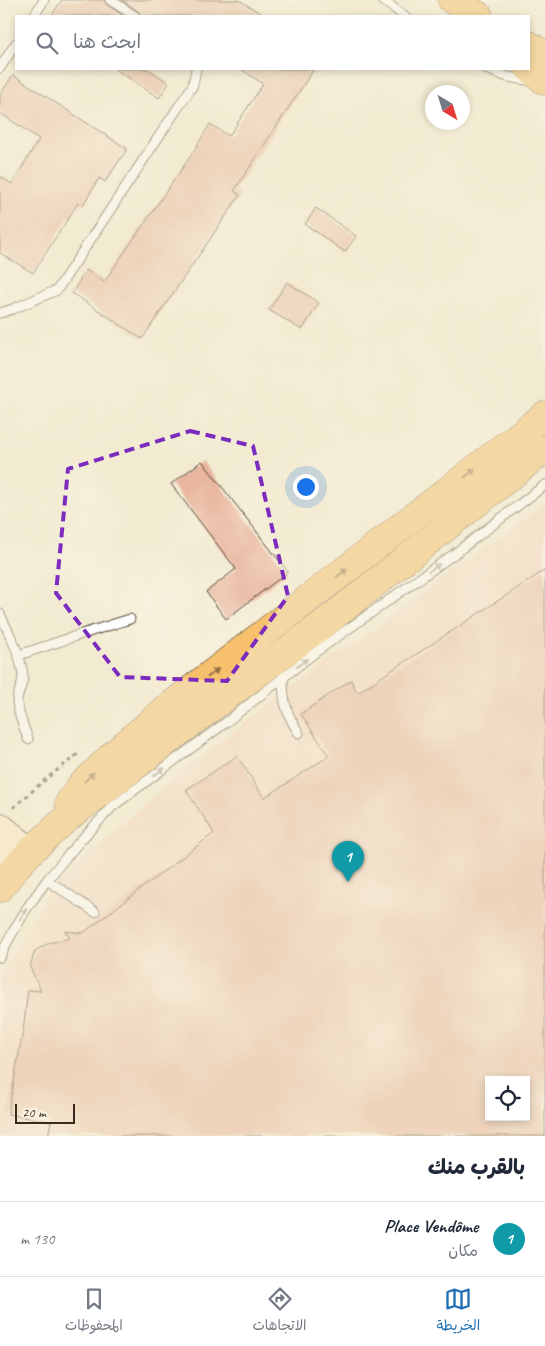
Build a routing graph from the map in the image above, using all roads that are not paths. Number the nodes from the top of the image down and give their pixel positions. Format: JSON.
{"nodes":[{"id":1,"x":44,"y":0,"type":"edge"},
{"id":2,"x":110,"y":0,"type":"edge"},
{"id":3,"x":382,"y":0,"type":"edge"},
{"id":4,"x":448,"y":0,"type":"edge"},
{"id":5,"x":452,"y":0,"type":"edge"},
{"id":6,"x":35,"y":15,"type":"edge"},
{"id":7,"x":133,"y":15,"type":"edge"},
{"id":8,"x":404,"y":15,"type":"edge"},
{"id":9,"x":463,"y":15,"type":"edge"},
{"id":10,"x":477,"y":15,"type":"edge"},
{"id":11,"x":15,"y":45,"type":"edge"},
{"id":12,"x":530,"y":46,"type":"edge"},
{"id":13,"x":545,"y":55,"type":"edge"},
{"id":14,"x":0,"y":68,"type":"edge"},
{"id":15,"x":530,"y":69,"type":"edge"},
{"id":16,"x":196,"y":70,"type":"edge"},
{"id":17,"x":489,"y":70,"type":"edge"},
{"id":18,"x":545,"y":81,"type":"edge"},
{"id":19,"x":0,"y":313,"type":"edge"},
{"id":20,"x":545,"y":415,"type":"edge"},
{"id":21,"x":545,"y":449,"type":"edge"},
{"id":22,"x":545,"y":485,"type":"edge"},
{"id":23,"x":0,"y":614,"type":"edge"},
{"id":24,"x":130,"y":619,"type":"dead end"},
{"id":25,"x":19,"y":655,"type":"junction"},
{"id":26,"x":283,"y":677,"type":"junction"},
{"id":27,"x":299,"y":733,"type":"dead end"},
{"id":28,"x":28,"y":739,"type":"dead end"},
{"id":29,"x":185,"y":740,"type":"junction"},
{"id":30,"x":107,"y":799,"type":"junction"},
{"id":31,"x":66,"y":819,"type":"junction"},
{"id":32,"x":0,"y":826,"type":"edge"},
{"id":33,"x":16,"y":856,"type":"edge"},
{"id":34,"x":47,"y":880,"type":"junction"},
{"id":35,"x":0,"y":888,"type":"edge"},
{"id":36,"x":94,"y":912,"type":"dead end"},
{"id":37,"x":0,"y":956,"type":"edge"}],
"edges":[{"from":1,"to":6,"type":"lane"},
{"from":2,"to":7,"type":"lane"},
{"from":3,"to":8,"type":"lane"},
{"from":4,"to":9,"type":"main road"},
{"from":5,"to":10,"type":"main road"},
{"from":11,"to":14,"type":"lane"},
{"from":12,"to":13,"type":"main road"},
{"from":15,"to":18,"type":"main road"},
{"from":16,"to":19,"type":"lane"},
{"from":17,"to":18,"type":"lane"},
{"from":31,"to":20,"type":"main road","one_way":true},
{"from":21,"to":29,"type":"main road"},
{"from":26,"to":22,"type":"lane","one_way":true},
{"from":23,"to":25,"type":"lane"},
{"from":24,"to":25,"type":"lane"},
{"from":25,"to":28,"type":"lane"},
{"from":26,"to":27,"type":"lane"},
{"from":26,"to":29,"type":"lane"},
{"from":30,"to":29,"type":"main road","one_way":true},
{"from":30,"to":31,"type":"main road"},
{"from":30,"to":34,"type":"lane"},
{"from":31,"to":33,"type":"main road"},
{"from":32,"to":33,"type":"street"},
{"from":33,"to":35,"type":"main road"},
{"from":34,"to":36,"type":"lane"},
{"from":37,"to":34,"type":"lane","one_way":true}]}
